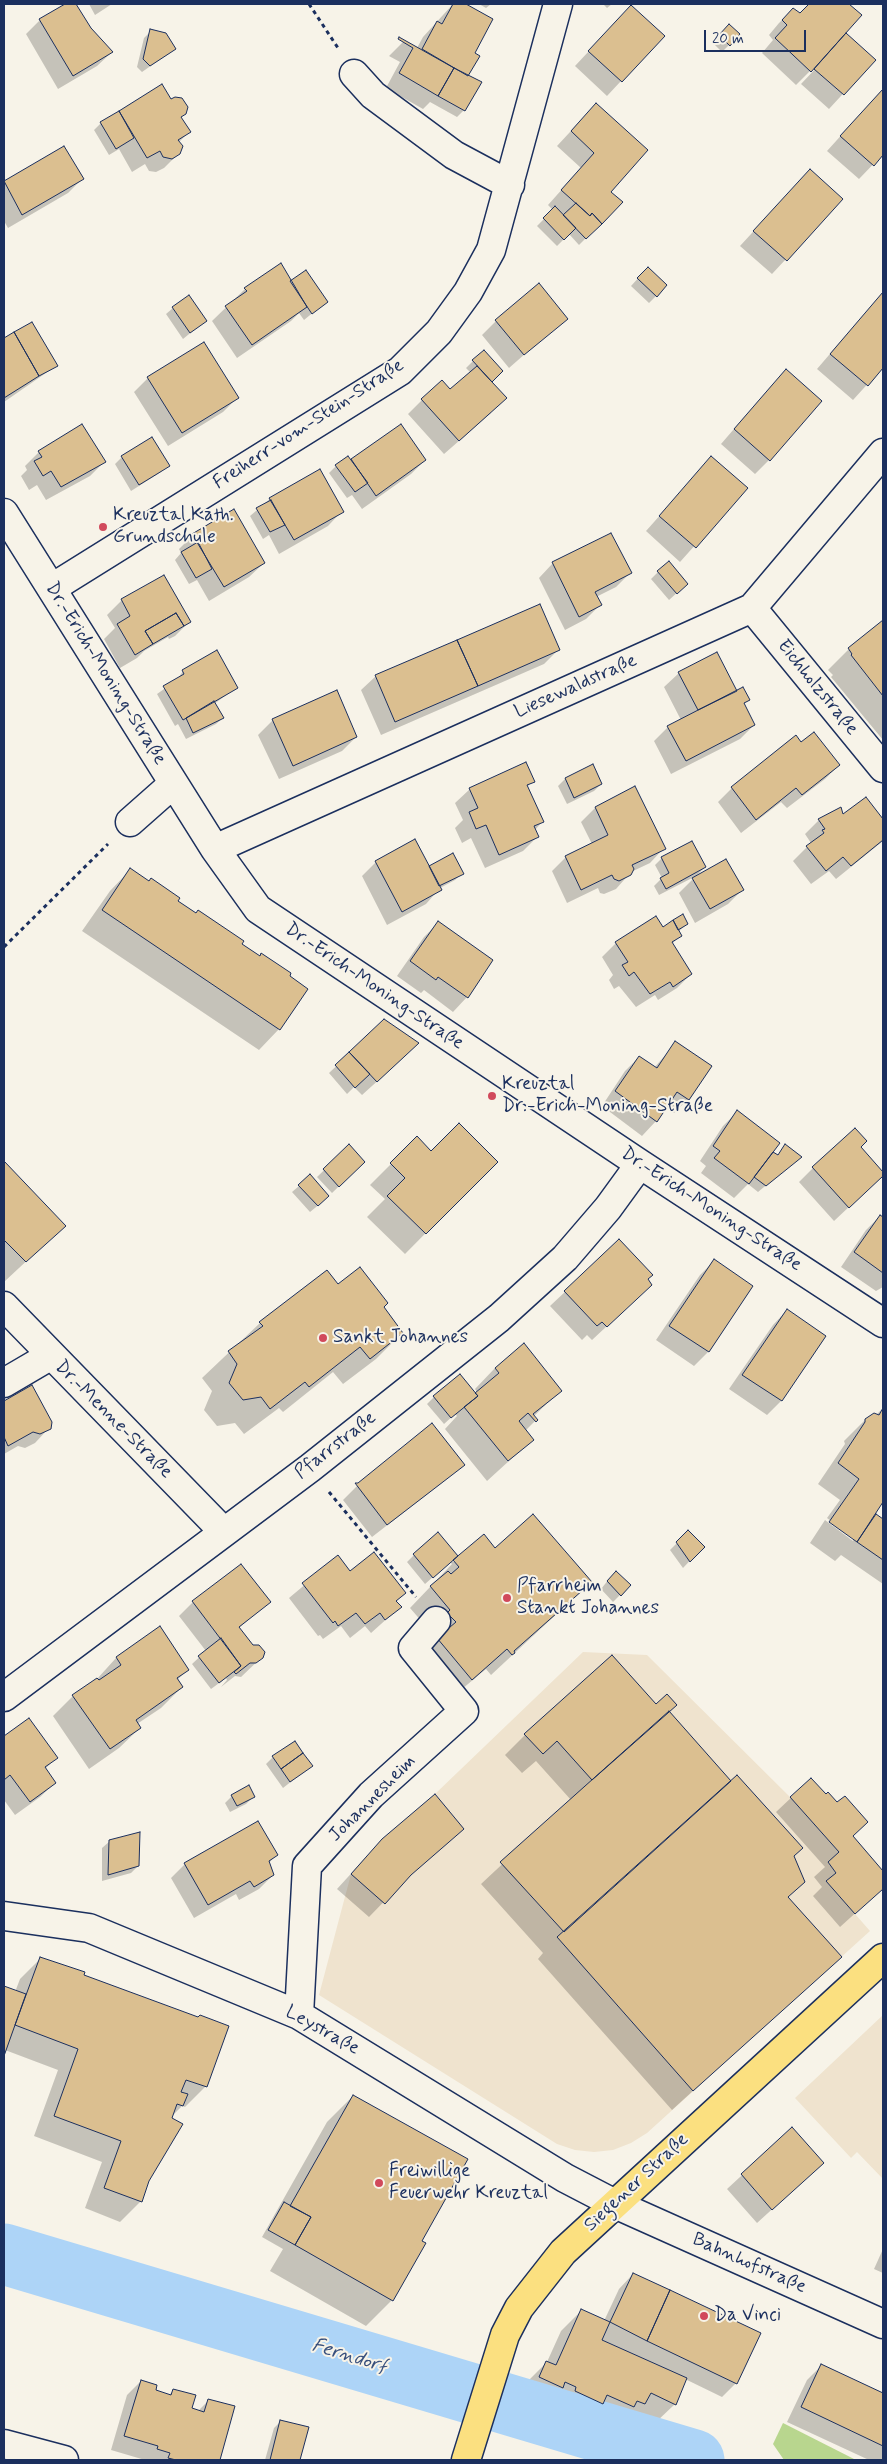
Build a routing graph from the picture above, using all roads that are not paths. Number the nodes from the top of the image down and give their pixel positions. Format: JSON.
{"nodes":[{"id":1,"x":558,"y":4,"type":"edge"},
{"id":2,"x":354,"y":74,"type":"road end"},
{"id":3,"x":510,"y":185,"type":"junction"},
{"id":4,"x":883,"y":453,"type":"edge"},
{"id":5,"x":4,"y":513,"type":"edge"},
{"id":6,"x":52,"y":588,"type":"junction"},
{"id":7,"x":752,"y":608,"type":"junction"},
{"id":8,"x":883,"y":768,"type":"edge"},
{"id":9,"x":173,"y":784,"type":"junction"},
{"id":10,"x":130,"y":822,"type":"road end"},
{"id":11,"x":215,"y":849,"type":"junction"},
{"id":12,"x":640,"y":1164,"type":"junction"},
{"id":13,"x":4,"y":1306,"type":"edge"},
{"id":14,"x":883,"y":1323,"type":"edge"},
{"id":15,"x":50,"y":1356,"type":"junction"},
{"id":16,"x":4,"y":1383,"type":"edge"},
{"id":17,"x":224,"y":1532,"type":"junction"},
{"id":18,"x":436,"y":1620,"type":"road end"},
{"id":19,"x":4,"y":1697,"type":"edge"},
{"id":20,"x":4,"y":1916,"type":"edge"},
{"id":21,"x":883,"y":1958,"type":"edge"},
{"id":22,"x":300,"y":2015,"type":"junction"},
{"id":23,"x":615,"y":2204,"type":"junction"},
{"id":24,"x":883,"y":2324,"type":"edge"},
{"id":25,"x":4,"y":2444,"type":"edge"},
{"id":26,"x":467,"y":2455,"type":"edge"},
{"id":27,"x":64,"y":2460,"type":"edge"}],
"edges":[{"from":1,"to":3,"type":"street","name":"Freiherr-vom-Stein-Straße"},
{"from":2,"to":3,"type":"street"},
{"from":3,"to":6,"type":"street","name":"Freiherr-vom-Stein-Straße"},
{"from":4,"to":7,"type":"street","name":"Liesewaldstraße"},
{"from":5,"to":6,"type":"street","name":"Dr.-Erich-Moning-Straße"},
{"from":6,"to":9,"type":"street","name":"Dr.-Erich-Moning-Straße"},
{"from":7,"to":8,"type":"street","name":"Eichholzstraße"},
{"from":7,"to":11,"type":"street","name":"Liesewaldstraße"},
{"from":9,"to":10,"type":"street"},
{"from":9,"to":11,"type":"street","name":"Dr.-Erich-Moning-Straße"},
{"from":11,"to":12,"type":"street","name":"Dr.-Erich-Moning-Straße"},
{"from":12,"to":14,"type":"street","name":"Dr.-Erich-Moning-Straße"},
{"from":12,"to":17,"type":"street","name":"Pfarrstraße"},
{"from":13,"to":15,"type":"street","name":"Dr.-Menne-Straße"},
{"from":15,"to":16,"type":"street"},
{"from":15,"to":17,"type":"street","name":"Dr.-Menne-Straße"},
{"from":17,"to":19,"type":"street","name":"Pfarrstraße"},
{"from":18,"to":22,"type":"street","name":"Johannesheim"},
{"from":20,"to":22,"type":"street","name":"Leystraße"},
{"from":21,"to":23,"type":"main road","name":"Siegener Straße"},
{"from":22,"to":23,"type":"street","name":"Leystraße"},
{"from":23,"to":24,"type":"street","name":"Bahnhofstraße"},
{"from":23,"to":26,"type":"main road","name":"Siegener Straße"},
{"from":25,"to":27,"type":"street"}]}
